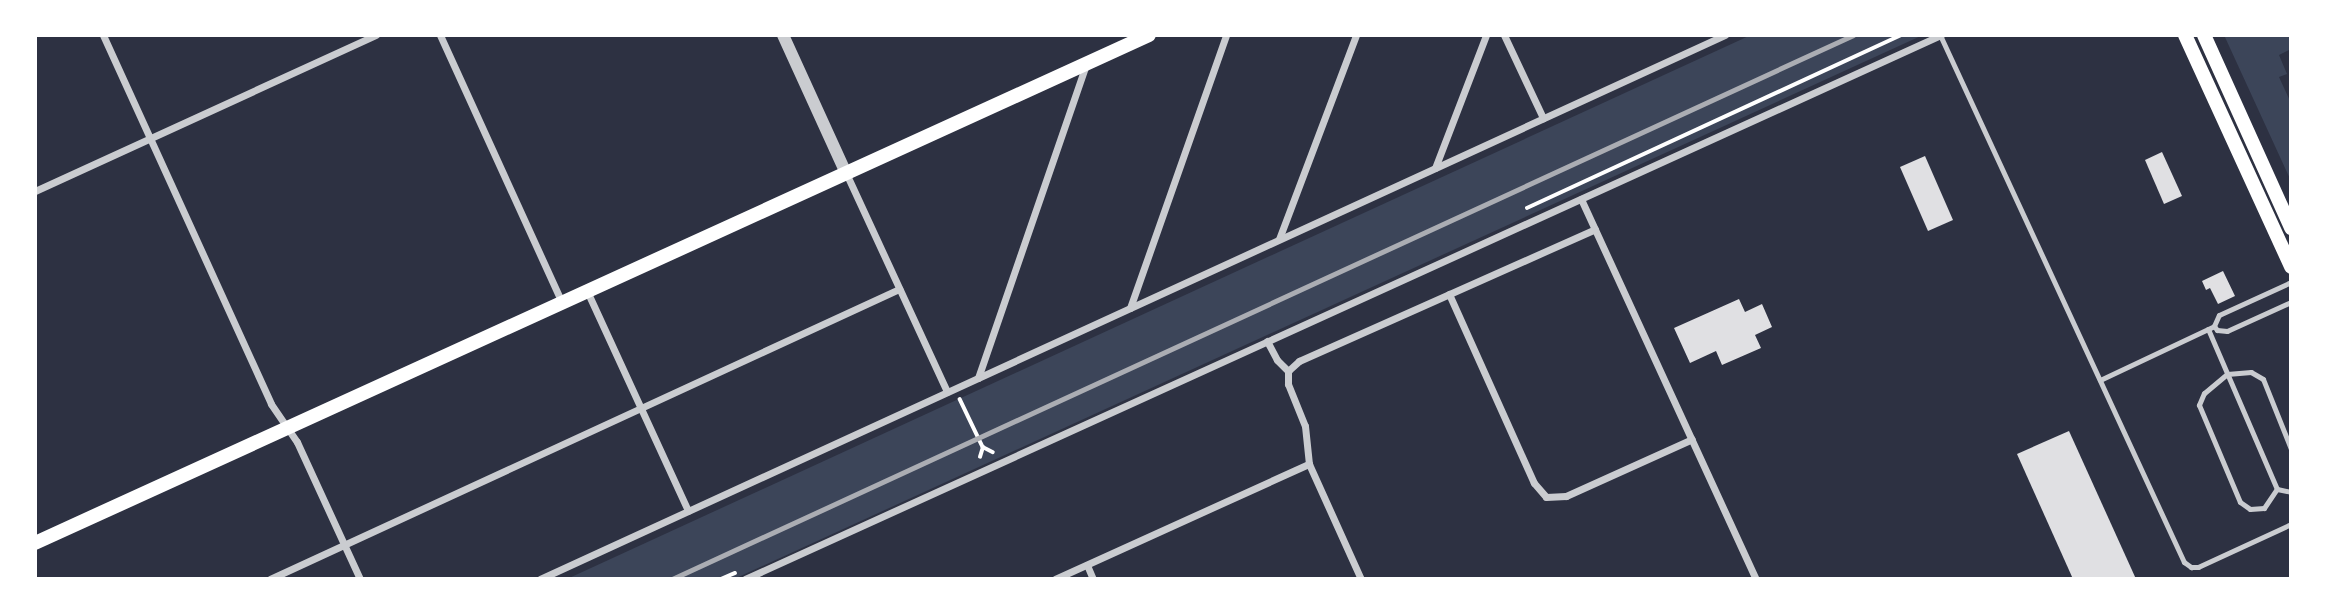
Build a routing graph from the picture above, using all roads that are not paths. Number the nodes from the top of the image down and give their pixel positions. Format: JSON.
{"nodes":[{"id":1,"x":103,"y":35,"type":"edge"},
{"id":2,"x":376,"y":35,"type":"edge"},
{"id":3,"x":440,"y":35,"type":"edge"},
{"id":4,"x":783,"y":35,"type":"edge"},
{"id":5,"x":1149,"y":35,"type":"edge"},
{"id":6,"x":1226,"y":35,"type":"edge"},
{"id":7,"x":1356,"y":35,"type":"edge"},
{"id":8,"x":1486,"y":35,"type":"edge"},
{"id":9,"x":1504,"y":35,"type":"edge"},
{"id":10,"x":1725,"y":35,"type":"edge"},
{"id":11,"x":1940,"y":35,"type":"edge"},
{"id":12,"x":2185,"y":35,"type":"edge"},
{"id":13,"x":2203,"y":35,"type":"edge"},
{"id":14,"x":1087,"y":63,"type":"junction"},
{"id":15,"x":1543,"y":118,"type":"junction"},
{"id":16,"x":150,"y":138,"type":"junction"},
{"id":17,"x":1435,"y":168,"type":"junction"},
{"id":18,"x":846,"y":173,"type":"junction"},
{"id":19,"x":35,"y":191,"type":"edge"},
{"id":20,"x":1581,"y":199,"type":"junction"},
{"id":21,"x":2291,"y":228,"type":"edge"},
{"id":22,"x":1595,"y":229,"type":"junction"},
{"id":23,"x":1279,"y":239,"type":"junction"},
{"id":24,"x":2291,"y":267,"type":"edge"},
{"id":25,"x":2291,"y":282,"type":"edge"},
{"id":26,"x":899,"y":289,"type":"junction"},
{"id":27,"x":587,"y":291,"type":"junction"},
{"id":28,"x":1449,"y":294,"type":"junction"},
{"id":29,"x":2291,"y":302,"type":"edge"},
{"id":30,"x":562,"y":303,"type":"junction"},
{"id":31,"x":1129,"y":308,"type":"junction"},
{"id":32,"x":2211,"y":328,"type":"junction"},
{"id":33,"x":1267,"y":341,"type":"junction"},
{"id":34,"x":1288,"y":372,"type":"junction"},
{"id":35,"x":2227,"y":374,"type":"junction"},
{"id":36,"x":978,"y":378,"type":"junction"},
{"id":37,"x":2100,"y":380,"type":"junction"},
{"id":38,"x":947,"y":392,"type":"junction"},
{"id":39,"x":640,"y":408,"type":"junction"},
{"id":40,"x":287,"y":428,"type":"junction"},
{"id":41,"x":1692,"y":439,"type":"junction"},
{"id":42,"x":2291,"y":449,"type":"edge"},
{"id":43,"x":1309,"y":464,"type":"junction"},
{"id":44,"x":2277,"y":489,"type":"junction"},
{"id":45,"x":2291,"y":492,"type":"edge"},
{"id":46,"x":688,"y":511,"type":"junction"},
{"id":47,"x":2291,"y":524,"type":"edge"},
{"id":48,"x":35,"y":543,"type":"edge"},
{"id":49,"x":345,"y":544,"type":"junction"},
{"id":50,"x":1087,"y":565,"type":"junction"},
{"id":51,"x":270,"y":579,"type":"edge"},
{"id":52,"x":360,"y":579,"type":"edge"},
{"id":53,"x":540,"y":579,"type":"edge"},
{"id":54,"x":745,"y":579,"type":"edge"},
{"id":55,"x":1055,"y":579,"type":"edge"},
{"id":56,"x":1093,"y":579,"type":"edge"},
{"id":57,"x":1360,"y":579,"type":"edge"},
{"id":58,"x":1756,"y":579,"type":"edge"}],
"edges":[{"from":1,"to":16,"type":"street"},
{"from":2,"to":16,"type":"street"},
{"from":3,"to":30,"type":"street"},
{"from":4,"to":18,"type":"street"},
{"from":5,"to":14,"type":"main road"},
{"from":6,"to":31,"type":"street"},
{"from":7,"to":23,"type":"street"},
{"from":8,"to":17,"type":"street"},
{"from":9,"to":15,"type":"street"},
{"from":10,"to":15,"type":"street"},
{"from":11,"to":20,"type":"street"},
{"from":11,"to":37,"type":"lane"},
{"from":12,"to":24,"type":"main road"},
{"from":13,"to":21,"type":"main road"},
{"from":14,"to":18,"type":"main road"},
{"from":14,"to":36,"type":"street"},
{"from":15,"to":17,"type":"street"},
{"from":16,"to":19,"type":"street"},
{"from":16,"to":40,"type":"street"},
{"from":17,"to":23,"type":"street"},
{"from":18,"to":26,"type":"street"},
{"from":18,"to":27,"type":"main road"},
{"from":20,"to":22,"type":"street"},
{"from":20,"to":33,"type":"street"},
{"from":22,"to":28,"type":"street"},
{"from":22,"to":41,"type":"street"},
{"from":23,"to":31,"type":"street"},
{"from":25,"to":32,"type":"lane"},
{"from":26,"to":38,"type":"street"},
{"from":26,"to":39,"type":"street"},
{"from":27,"to":30,"type":"main road"},
{"from":27,"to":39,"type":"street"},
{"from":28,"to":34,"type":"street"},
{"from":28,"to":41,"type":"street"},
{"from":29,"to":32,"type":"lane"},
{"from":30,"to":40,"type":"main road"},
{"from":31,"to":36,"type":"street"},
{"from":32,"to":35,"type":"lane"},
{"from":32,"to":37,"type":"lane"},
{"from":33,"to":34,"type":"street"},
{"from":33,"to":54,"type":"street"},
{"from":34,"to":43,"type":"street"},
{"from":35,"to":42,"type":"lane"},
{"from":35,"to":44,"type":"lane"},
{"from":35,"to":44,"type":"lane"},
{"from":36,"to":38,"type":"street"},
{"from":37,"to":47,"type":"lane"},
{"from":38,"to":46,"type":"street"},
{"from":39,"to":46,"type":"street"},
{"from":39,"to":49,"type":"street"},
{"from":40,"to":48,"type":"main road"},
{"from":40,"to":49,"type":"street"},
{"from":41,"to":58,"type":"street"},
{"from":43,"to":50,"type":"street"},
{"from":43,"to":57,"type":"street"},
{"from":44,"to":45,"type":"lane"},
{"from":46,"to":53,"type":"street"},
{"from":49,"to":51,"type":"street"},
{"from":49,"to":52,"type":"street"},
{"from":50,"to":55,"type":"street"},
{"from":50,"to":56,"type":"street"}]}
